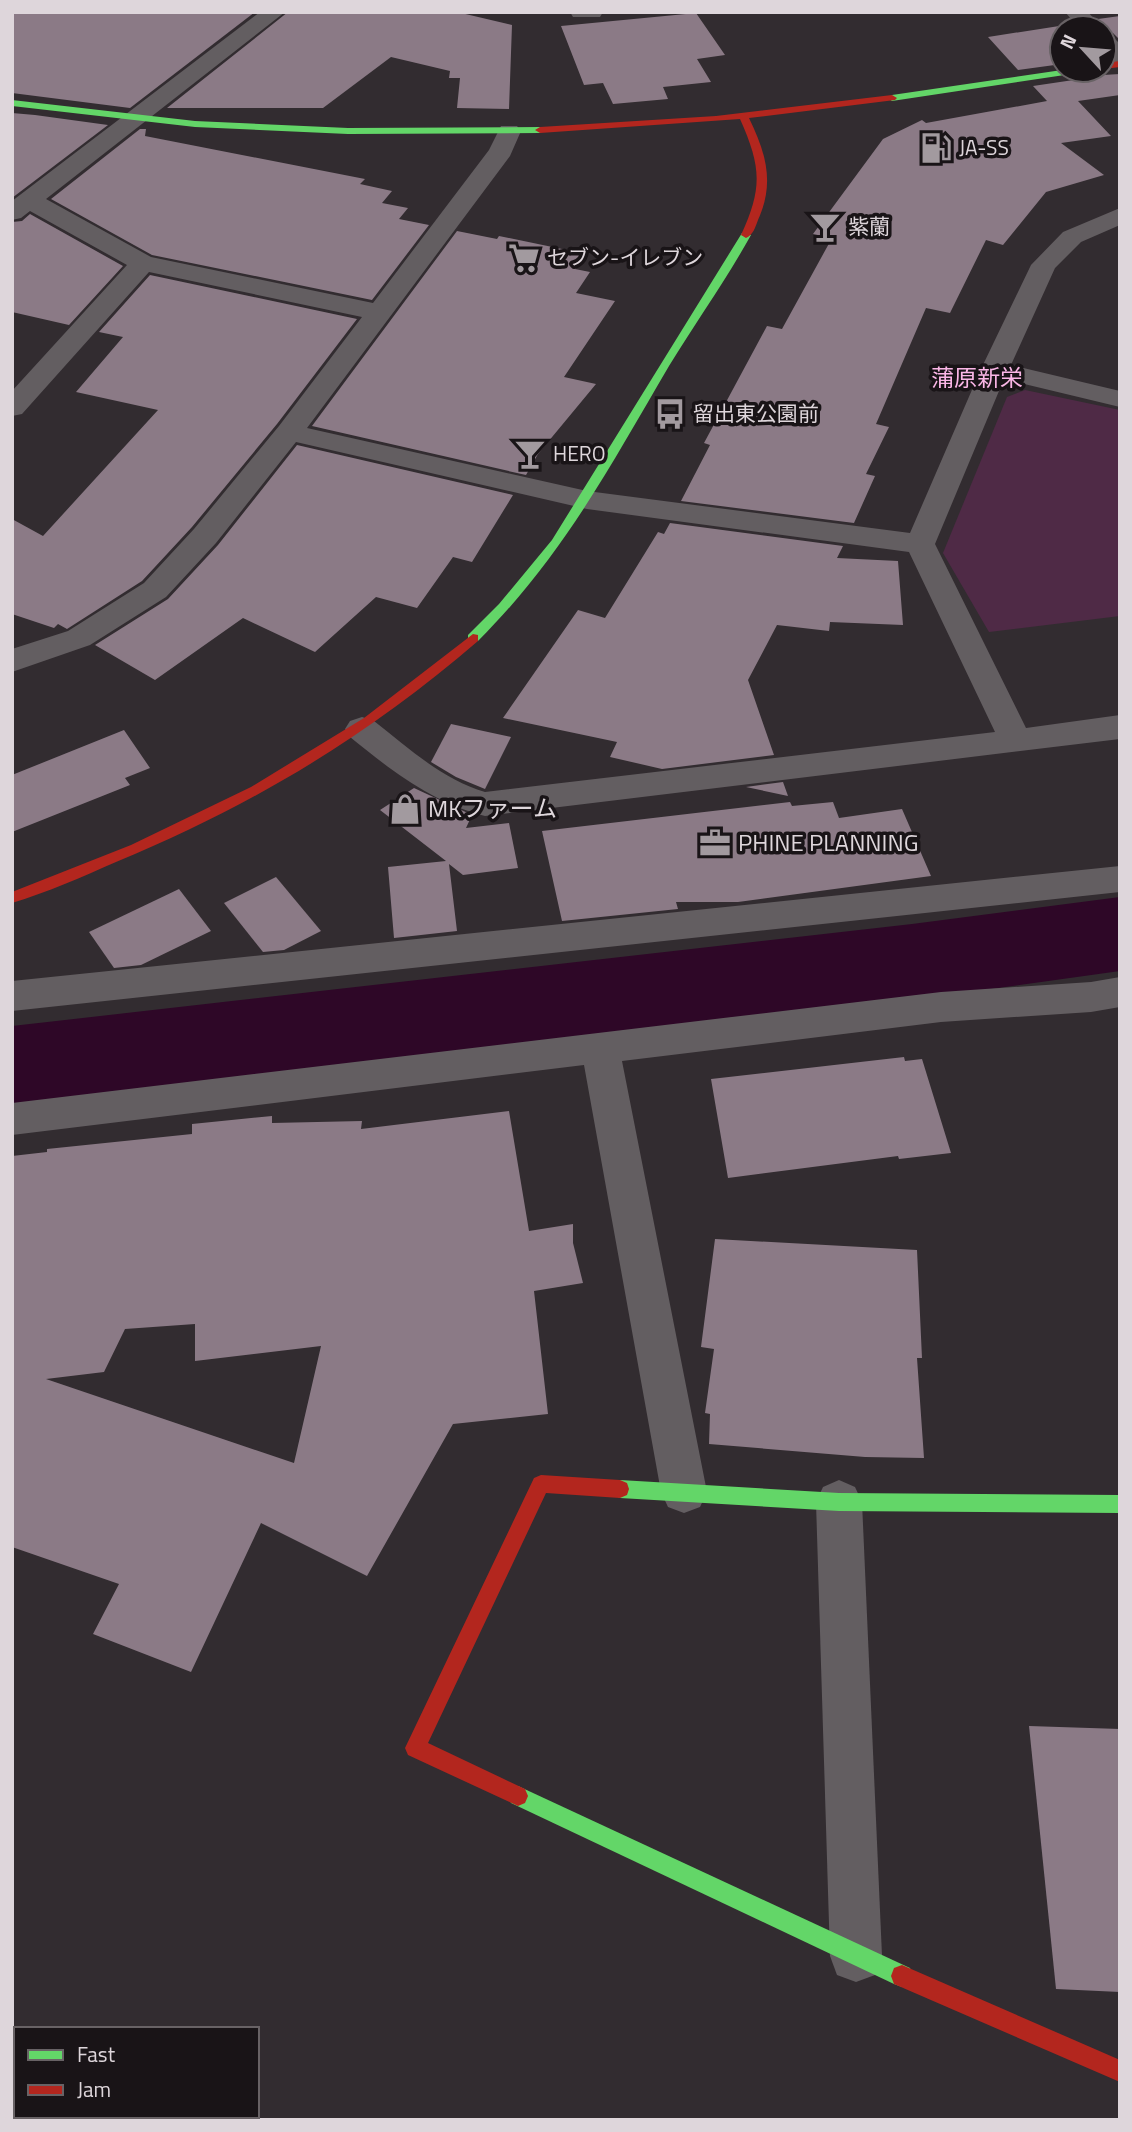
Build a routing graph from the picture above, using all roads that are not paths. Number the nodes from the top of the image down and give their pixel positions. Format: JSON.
{"nodes":[{"id":1,"x":274,"y":12,"type":"edge"},
{"id":2,"x":581,"y":12,"type":"edge"},
{"id":3,"x":592,"y":12,"type":"edge"},
{"id":4,"x":1048,"y":74,"type":"edge"},
{"id":5,"x":12,"y":103,"type":"edge"},
{"id":6,"x":139,"y":116,"type":"junction"},
{"id":7,"x":744,"y":118,"type":"junction"},
{"id":8,"x":509,"y":131,"type":"junction"},
{"id":9,"x":22,"y":207,"type":"edge"},
{"id":10,"x":1120,"y":215,"type":"edge"},
{"id":11,"x":143,"y":263,"type":"junction"},
{"id":12,"x":379,"y":312,"type":"junction"},
{"id":13,"x":995,"y":369,"type":"junction"},
{"id":14,"x":1120,"y":399,"type":"edge"},
{"id":15,"x":12,"y":408,"type":"edge"},
{"id":16,"x":289,"y":432,"type":"junction"},
{"id":17,"x":587,"y":500,"type":"junction"},
{"id":18,"x":920,"y":544,"type":"junction"},
{"id":19,"x":12,"y":661,"type":"edge"},
{"id":20,"x":1120,"y":727,"type":"edge"},
{"id":21,"x":362,"y":729,"type":"junction"},
{"id":22,"x":1016,"y":741,"type":"junction"},
{"id":23,"x":1120,"y":879,"type":"edge"},
{"id":24,"x":12,"y":898,"type":"edge"},
{"id":25,"x":1120,"y":992,"type":"edge"},
{"id":26,"x":12,"y":996,"type":"edge"},
{"id":27,"x":600,"y":1046,"type":"junction"},
{"id":28,"x":12,"y":1119,"type":"edge"},
{"id":29,"x":684,"y":1492,"type":"junction"},
{"id":30,"x":839,"y":1502,"type":"junction"},
{"id":31,"x":1120,"y":1504,"type":"edge"},
{"id":32,"x":856,"y":1956,"type":"junction"},
{"id":33,"x":1120,"y":2071,"type":"edge"}],
"edges":[{"from":1,"to":6,"type":"street"},
{"from":2,"to":3,"type":"street"},
{"from":4,"to":7,"type":"street"},
{"from":5,"to":6,"type":"street"},
{"from":6,"to":8,"type":"street"},
{"from":6,"to":9,"type":"street"},
{"from":7,"to":8,"type":"street"},
{"from":7,"to":17,"type":"street"},
{"from":8,"to":12,"type":"street"},
{"from":9,"to":11,"type":"street"},
{"from":10,"to":13,"type":"street"},
{"from":11,"to":12,"type":"street"},
{"from":11,"to":15,"type":"street"},
{"from":12,"to":16,"type":"street"},
{"from":13,"to":14,"type":"street"},
{"from":13,"to":18,"type":"street"},
{"from":16,"to":17,"type":"street"},
{"from":16,"to":19,"type":"street"},
{"from":17,"to":18,"type":"street"},
{"from":17,"to":21,"type":"street"},
{"from":18,"to":22,"type":"street"},
{"from":20,"to":22,"type":"street"},
{"from":21,"to":22,"type":"street"},
{"from":21,"to":24,"type":"street"},
{"from":23,"to":26,"type":"street"},
{"from":25,"to":27,"type":"street"},
{"from":27,"to":28,"type":"street"},
{"from":27,"to":29,"type":"street"},
{"from":29,"to":30,"type":"street"},
{"from":29,"to":32,"type":"street"},
{"from":30,"to":31,"type":"street"},
{"from":30,"to":32,"type":"street"},
{"from":32,"to":33,"type":"street"}]}
